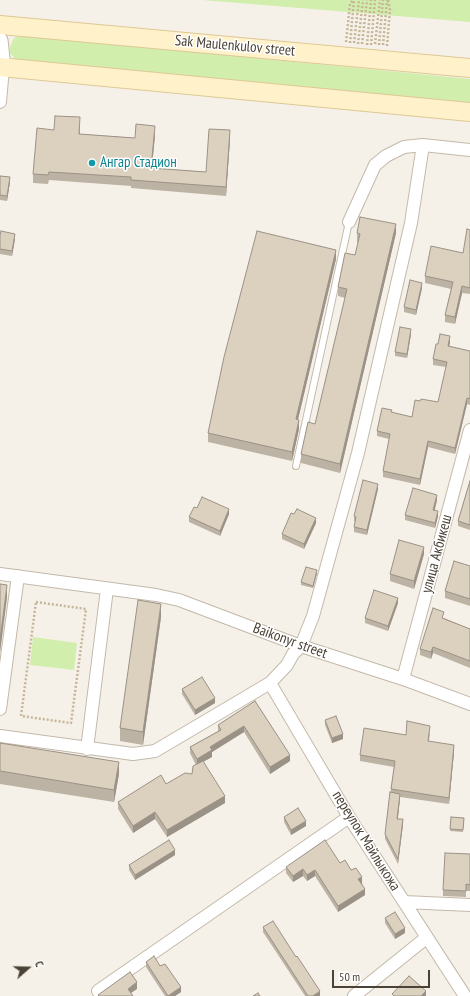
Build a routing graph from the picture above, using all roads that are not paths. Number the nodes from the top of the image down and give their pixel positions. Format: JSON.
{"nodes":[{"id":1,"x":0,"y":25,"type":"edge"},
{"id":2,"x":0,"y":40,"type":"edge"},
{"id":3,"x":2,"y":67,"type":"edge"},
{"id":4,"x":470,"y":68,"type":"edge"},
{"id":5,"x":0,"y":102,"type":"edge"},
{"id":6,"x":470,"y":112,"type":"edge"},
{"id":7,"x":422,"y":145,"type":"junction"},
{"id":8,"x":470,"y":150,"type":"edge"},
{"id":9,"x":349,"y":222,"type":"joint"},
{"id":10,"x":470,"y":430,"type":"edge"},
{"id":11,"x":296,"y":466,"type":"dead end"},
{"id":12,"x":0,"y":574,"type":"edge"},
{"id":13,"x":18,"y":576,"type":"junction"},
{"id":14,"x":107,"y":589,"type":"junction"},
{"id":15,"x":301,"y":646,"type":"junction"},
{"id":16,"x":403,"y":679,"type":"junction"},
{"id":17,"x":270,"y":683,"type":"junction"},
{"id":18,"x":470,"y":704,"type":"edge"},
{"id":19,"x":0,"y":709,"type":"edge"},
{"id":20,"x":0,"y":736,"type":"edge"},
{"id":21,"x":87,"y":749,"type":"junction"},
{"id":22,"x":349,"y":817,"type":"junction"},
{"id":23,"x":404,"y":902,"type":"junction"},
{"id":24,"x":470,"y":905,"type":"edge"},
{"id":25,"x":426,"y":938,"type":"junction"},
{"id":26,"x":98,"y":991,"type":"dead end"},
{"id":27,"x":354,"y":996,"type":"edge"},
{"id":28,"x":465,"y":996,"type":"edge"}],
"edges":[{"from":1,"to":4,"type":"main road","name":"Sak Maulenkulov street"},
{"from":2,"to":3,"type":"street"},
{"from":3,"to":5,"type":"street"},
{"from":3,"to":6,"type":"main road"},
{"from":7,"to":8,"type":"street"},
{"from":7,"to":9,"type":"street"},
{"from":7,"to":15,"type":"street"},
{"from":9,"to":11,"type":"lane"},
{"from":10,"to":16,"type":"street","name":"улица Акбикеш"},
{"from":12,"to":13,"type":"street","name":"Baikonyr street"},
{"from":13,"to":14,"type":"street","name":"Baikonyr street"},
{"from":13,"to":19,"type":"street"},
{"from":14,"to":15,"type":"street","name":"Baikonyr street"},
{"from":14,"to":21,"type":"street"},
{"from":15,"to":16,"type":"street","name":"Baikonyr street"},
{"from":15,"to":17,"type":"street"},
{"from":16,"to":18,"type":"street","name":"Baikonyr street"},
{"from":17,"to":21,"type":"street"},
{"from":17,"to":22,"type":"street","name":"переулок Майлыкожа"},
{"from":20,"to":21,"type":"street"},
{"from":22,"to":23,"type":"street","name":"переулок Майлыкожа"},
{"from":22,"to":26,"type":"street"},
{"from":23,"to":24,"type":"street"},
{"from":23,"to":25,"type":"street","name":"переулок Майлыкожа"},
{"from":25,"to":27,"type":"street"},
{"from":25,"to":28,"type":"street","name":"переулок Майлыкожа"}]}
